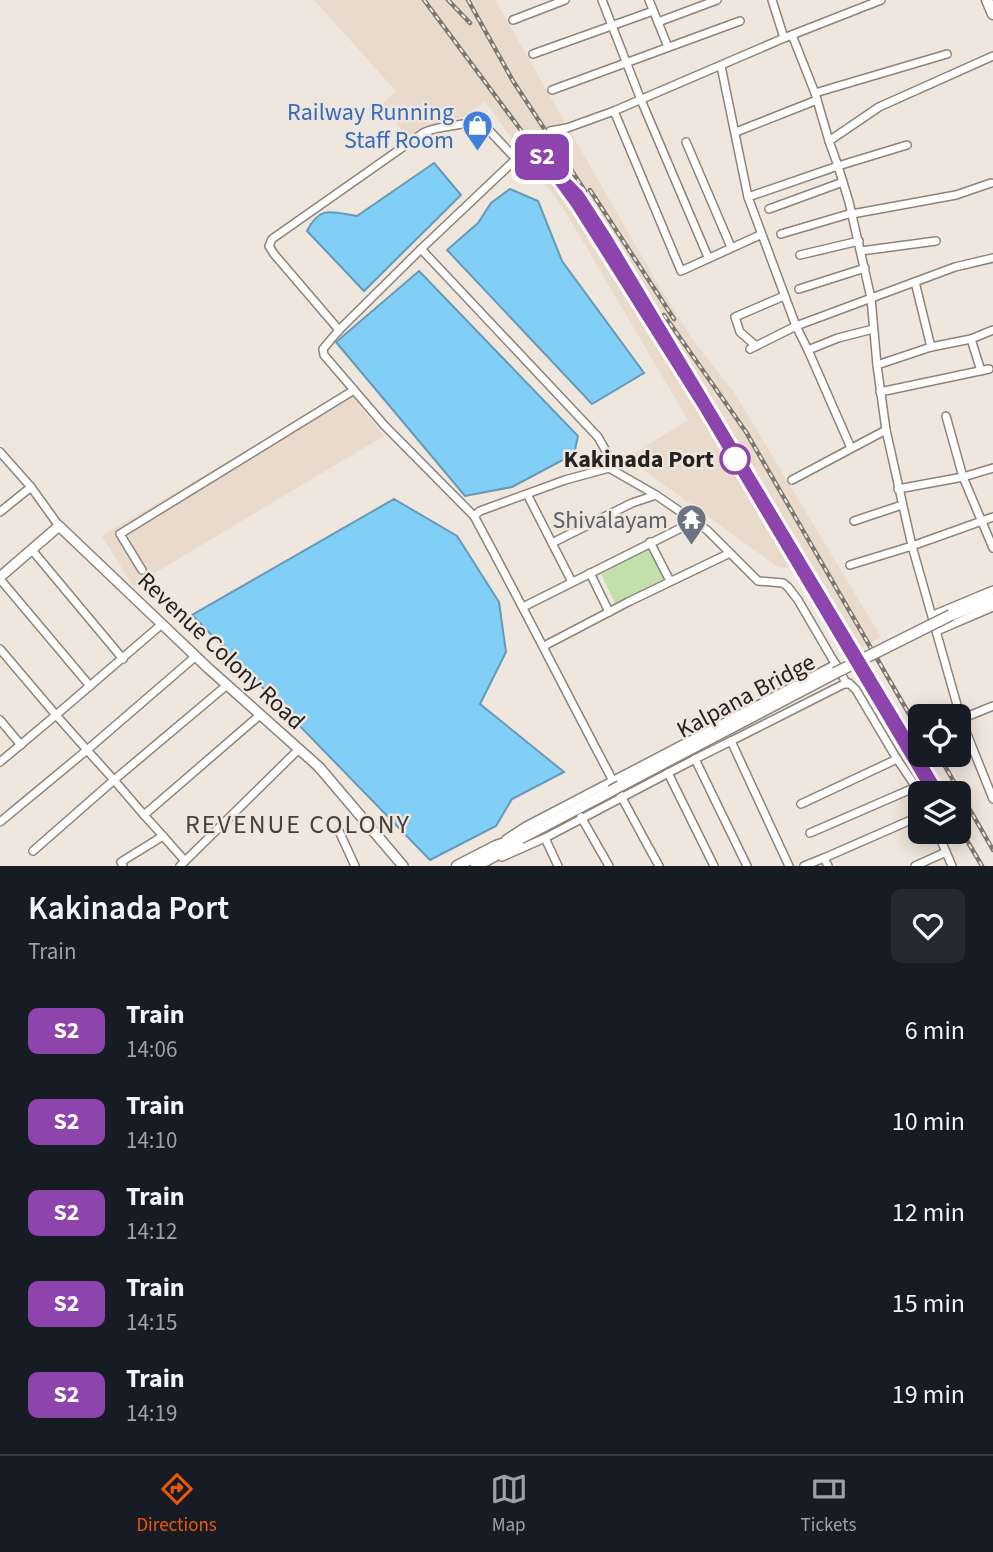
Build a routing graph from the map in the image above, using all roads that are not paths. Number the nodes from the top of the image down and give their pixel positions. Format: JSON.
{"nodes":[{"id":1,"x":602,"y":0,"type":"edge"},
{"id":2,"x":649,"y":0,"type":"edge"},
{"id":3,"x":717,"y":0,"type":"edge"},
{"id":4,"x":772,"y":0,"type":"edge"},
{"id":5,"x":881,"y":0,"type":"edge"},
{"id":6,"x":987,"y":0,"type":"edge"},
{"id":7,"x":560,"y":1,"type":"edge"},
{"id":8,"x":653,"y":11,"type":"junction"},
{"id":9,"x":993,"y":14,"type":"edge"},
{"id":10,"x":513,"y":20,"type":"dead end"},
{"id":11,"x":740,"y":21,"type":"dead end"},
{"id":12,"x":658,"y":22,"type":"junction"},
{"id":13,"x":612,"y":25,"type":"junction"},
{"id":14,"x":788,"y":36,"type":"junction"},
{"id":15,"x":668,"y":47,"type":"junction"},
{"id":16,"x":533,"y":54,"type":"dead end"},
{"id":17,"x":947,"y":54,"type":"dead end"},
{"id":18,"x":993,"y":55,"type":"edge"},
{"id":19,"x":626,"y":62,"type":"junction"},
{"id":20,"x":721,"y":66,"type":"junction"},
{"id":21,"x":552,"y":90,"type":"dead end"},
{"id":22,"x":816,"y":97,"type":"junction"},
{"id":23,"x":641,"y":100,"type":"junction"},
{"id":24,"x":614,"y":111,"type":"junction"},
{"id":25,"x":736,"y":132,"type":"junction"},
{"id":26,"x":829,"y":141,"type":"junction"},
{"id":27,"x":686,"y":142,"type":"dead end"},
{"id":28,"x":907,"y":145,"type":"dead end"},
{"id":29,"x":516,"y":159,"type":"junction"},
{"id":30,"x":838,"y":166,"type":"junction"},
{"id":31,"x":843,"y":182,"type":"junction"},
{"id":32,"x":991,"y":183,"type":"dead end"},
{"id":33,"x":748,"y":197,"type":"junction"},
{"id":34,"x":769,"y":209,"type":"dead end"},
{"id":35,"x":852,"y":214,"type":"junction"},
{"id":36,"x":760,"y":234,"type":"junction"},
{"id":37,"x":780,"y":234,"type":"dead end"},
{"id":38,"x":859,"y":241,"type":"junction"},
{"id":39,"x":936,"y":241,"type":"dead end"},
{"id":40,"x":732,"y":247,"type":"junction"},
{"id":41,"x":421,"y":249,"type":"junction"},
{"id":42,"x":861,"y":251,"type":"junction"},
{"id":43,"x":800,"y":255,"type":"dead end"},
{"id":44,"x":708,"y":257,"type":"junction"},
{"id":45,"x":993,"y":258,"type":"edge"},
{"id":46,"x":865,"y":268,"type":"junction"},
{"id":47,"x":915,"y":282,"type":"junction"},
{"id":48,"x":799,"y":289,"type":"dead end"},
{"id":49,"x":784,"y":296,"type":"junction"},
{"id":50,"x":871,"y":298,"type":"junction"},
{"id":51,"x":796,"y":326,"type":"junction"},
{"id":52,"x":873,"y":329,"type":"junction"},
{"id":53,"x":339,"y":330,"type":"junction"},
{"id":54,"x":991,"y":330,"type":"edge"},
{"id":55,"x":971,"y":339,"type":"junction"},
{"id":56,"x":993,"y":341,"type":"edge"},
{"id":57,"x":931,"y":347,"type":"junction"},
{"id":58,"x":808,"y":350,"type":"junction"},
{"id":59,"x":877,"y":365,"type":"junction"},
{"id":60,"x":354,"y":390,"type":"junction"},
{"id":61,"x":880,"y":392,"type":"junction"},
{"id":62,"x":946,"y":416,"type":"dead end"},
{"id":63,"x":886,"y":430,"type":"junction"},
{"id":64,"x":851,"y":448,"type":"junction"},
{"id":65,"x":0,"y":452,"type":"edge"},
{"id":66,"x":609,"y":468,"type":"junction"},
{"id":67,"x":993,"y":468,"type":"edge"},
{"id":68,"x":963,"y":477,"type":"junction"},
{"id":69,"x":792,"y":480,"type":"dead end"},
{"id":70,"x":31,"y":487,"type":"junction"},
{"id":71,"x":898,"y":489,"type":"junction"},
{"id":72,"x":527,"y":494,"type":"junction"},
{"id":73,"x":656,"y":495,"type":"junction"},
{"id":74,"x":902,"y":506,"type":"junction"},
{"id":75,"x":0,"y":512,"type":"edge"},
{"id":76,"x":474,"y":516,"type":"junction"},
{"id":77,"x":993,"y":517,"type":"edge"},
{"id":78,"x":695,"y":521,"type":"junction"},
{"id":79,"x":854,"y":521,"type":"dead end"},
{"id":80,"x":981,"y":522,"type":"junction"},
{"id":81,"x":59,"y":527,"type":"junction"},
{"id":82,"x":650,"y":542,"type":"junction"},
{"id":83,"x":552,"y":543,"type":"junction"},
{"id":84,"x":912,"y":546,"type":"junction"},
{"id":85,"x":993,"y":548,"type":"edge"},
{"id":86,"x":32,"y":550,"type":"junction"},
{"id":87,"x":730,"y":553,"type":"junction"},
{"id":88,"x":850,"y":565,"type":"dead end"},
{"id":89,"x":142,"y":570,"type":"dead end"},
{"id":90,"x":590,"y":573,"type":"junction"},
{"id":91,"x":0,"y":578,"type":"edge"},
{"id":92,"x":670,"y":581,"type":"junction"},
{"id":93,"x":572,"y":582,"type":"junction"},
{"id":94,"x":993,"y":590,"type":"edge"},
{"id":95,"x":993,"y":599,"type":"edge"},
{"id":96,"x":523,"y":607,"type":"junction"},
{"id":97,"x":993,"y":607,"type":"edge"},
{"id":98,"x":609,"y":612,"type":"junction"},
{"id":99,"x":933,"y":615,"type":"junction"},
{"id":100,"x":162,"y":624,"type":"junction"},
{"id":101,"x":937,"y":631,"type":"junction"},
{"id":102,"x":544,"y":646,"type":"junction"},
{"id":103,"x":0,"y":649,"type":"edge"},
{"id":104,"x":196,"y":656,"type":"junction"},
{"id":105,"x":124,"y":659,"type":"junction"},
{"id":106,"x":836,"y":669,"type":"junction"},
{"id":107,"x":847,"y":684,"type":"junction"},
{"id":108,"x":227,"y":685,"type":"junction"},
{"id":109,"x":90,"y":686,"type":"junction"},
{"id":110,"x":957,"y":704,"type":"edge"},
{"id":111,"x":993,"y":706,"type":"edge"},
{"id":112,"x":56,"y":715,"type":"junction"},
{"id":113,"x":260,"y":715,"type":"junction"},
{"id":114,"x":971,"y":715,"type":"edge"},
{"id":115,"x":0,"y":720,"type":"edge"},
{"id":116,"x":731,"y":741,"type":"junction"},
{"id":117,"x":971,"y":744,"type":"edge"},
{"id":118,"x":21,"y":745,"type":"junction"},
{"id":119,"x":299,"y":749,"type":"junction"},
{"id":120,"x":87,"y":750,"type":"junction"},
{"id":121,"x":695,"y":759,"type":"junction"},
{"id":122,"x":897,"y":759,"type":"junction"},
{"id":123,"x":0,"y":762,"type":"edge"},
{"id":124,"x":668,"y":773,"type":"junction"},
{"id":125,"x":114,"y":780,"type":"junction"},
{"id":126,"x":912,"y":781,"type":"edge"},
{"id":127,"x":615,"y":786,"type":"junction"},
{"id":128,"x":908,"y":790,"type":"edge"},
{"id":129,"x":992,"y":795,"type":"edge"},
{"id":130,"x":621,"y":797,"type":"junction"},
{"id":131,"x":801,"y":803,"type":"dead end"},
{"id":132,"x":144,"y":815,"type":"junction"},
{"id":133,"x":581,"y":817,"type":"junction"},
{"id":134,"x":908,"y":821,"type":"edge"},
{"id":135,"x":0,"y":822,"type":"edge"},
{"id":136,"x":339,"y":831,"type":"dead end"},
{"id":137,"x":810,"y":832,"type":"dead end"},
{"id":138,"x":163,"y":835,"type":"junction"},
{"id":139,"x":523,"y":837,"type":"junction"},
{"id":140,"x":545,"y":838,"type":"junction"},
{"id":141,"x":943,"y":844,"type":"edge"},
{"id":142,"x":496,"y":846,"type":"junction"},
{"id":143,"x":33,"y":851,"type":"dead end"},
{"id":144,"x":946,"y":852,"type":"junction"},
{"id":145,"x":497,"y":857,"type":"junction"},
{"id":146,"x":824,"y":858,"type":"junction"},
{"id":147,"x":183,"y":864,"type":"edge"},
{"id":148,"x":120,"y":865,"type":"edge"},
{"id":149,"x":355,"y":866,"type":"edge"},
{"id":150,"x":403,"y":866,"type":"edge"},
{"id":151,"x":457,"y":866,"type":"edge"},
{"id":152,"x":475,"y":866,"type":"edge"},
{"id":153,"x":506,"y":866,"type":"edge"},
{"id":154,"x":558,"y":866,"type":"edge"},
{"id":155,"x":609,"y":866,"type":"edge"},
{"id":156,"x":659,"y":866,"type":"edge"},
{"id":157,"x":714,"y":866,"type":"edge"},
{"id":158,"x":745,"y":866,"type":"edge"},
{"id":159,"x":789,"y":866,"type":"edge"},
{"id":160,"x":804,"y":866,"type":"edge"},
{"id":161,"x":828,"y":866,"type":"edge"},
{"id":162,"x":915,"y":866,"type":"edge"},
{"id":163,"x":952,"y":866,"type":"edge"}],
"edges":[{"from":1,"to":13,"type":"street"},
{"from":2,"to":8,"type":"street"},
{"from":3,"to":12,"type":"street"},
{"from":4,"to":14,"type":"street"},
{"from":5,"to":14,"type":"street"},
{"from":6,"to":9,"type":"main road"},
{"from":7,"to":10,"type":"street"},
{"from":8,"to":12,"type":"street"},
{"from":8,"to":13,"type":"street"},
{"from":11,"to":15,"type":"street"},
{"from":12,"to":15,"type":"street"},
{"from":13,"to":16,"type":"street"},
{"from":13,"to":19,"type":"street"},
{"from":14,"to":20,"type":"street"},
{"from":14,"to":22,"type":"street"},
{"from":15,"to":19,"type":"street"},
{"from":17,"to":22,"type":"street"},
{"from":18,"to":26,"type":"street"},
{"from":19,"to":21,"type":"street"},
{"from":19,"to":23,"type":"street"},
{"from":20,"to":23,"type":"street"},
{"from":20,"to":25,"type":"street"},
{"from":22,"to":25,"type":"street"},
{"from":22,"to":26,"type":"street"},
{"from":23,"to":24,"type":"street"},
{"from":23,"to":44,"type":"street"},
{"from":24,"to":29,"type":"street"},
{"from":24,"to":44,"type":"street"},
{"from":25,"to":33,"type":"street"},
{"from":26,"to":30,"type":"street"},
{"from":27,"to":40,"type":"street"},
{"from":28,"to":30,"type":"street"},
{"from":29,"to":41,"type":"street"},
{"from":29,"to":53,"type":"street"},
{"from":30,"to":31,"type":"street"},
{"from":30,"to":33,"type":"street"},
{"from":31,"to":34,"type":"street"},
{"from":31,"to":35,"type":"street"},
{"from":32,"to":35,"type":"street"},
{"from":33,"to":36,"type":"street"},
{"from":35,"to":37,"type":"street"},
{"from":35,"to":38,"type":"street"},
{"from":36,"to":40,"type":"street"},
{"from":36,"to":49,"type":"street"},
{"from":38,"to":42,"type":"street"},
{"from":38,"to":43,"type":"street"},
{"from":39,"to":42,"type":"street"},
{"from":40,"to":44,"type":"street"},
{"from":41,"to":53,"type":"street"},
{"from":41,"to":66,"type":"street"},
{"from":42,"to":46,"type":"street"},
{"from":45,"to":47,"type":"street"},
{"from":46,"to":48,"type":"street"},
{"from":46,"to":50,"type":"street"},
{"from":47,"to":50,"type":"street"},
{"from":47,"to":57,"type":"street"},
{"from":49,"to":51,"type":"street"},
{"from":49,"to":51,"type":"street"},
{"from":50,"to":51,"type":"street"},
{"from":50,"to":52,"type":"street"},
{"from":51,"to":58,"type":"street"},
{"from":52,"to":58,"type":"street"},
{"from":52,"to":59,"type":"street"},
{"from":53,"to":60,"type":"street"},
{"from":54,"to":55,"type":"street"},
{"from":54,"to":56,"type":"street"},
{"from":55,"to":57,"type":"street"},
{"from":55,"to":61,"type":"street"},
{"from":57,"to":59,"type":"street"},
{"from":58,"to":64,"type":"street"},
{"from":59,"to":61,"type":"street"},
{"from":60,"to":76,"type":"street"},
{"from":60,"to":89,"type":"street"},
{"from":61,"to":63,"type":"street"},
{"from":62,"to":68,"type":"street"},
{"from":63,"to":64,"type":"street"},
{"from":63,"to":71,"type":"street"},
{"from":64,"to":69,"type":"street"},
{"from":65,"to":70,"type":"street"},
{"from":66,"to":72,"type":"street"},
{"from":66,"to":73,"type":"street"},
{"from":67,"to":68,"type":"street"},
{"from":68,"to":71,"type":"street"},
{"from":68,"to":80,"type":"street"},
{"from":70,"to":75,"type":"street"},
{"from":70,"to":81,"type":"street"},
{"from":71,"to":74,"type":"street"},
{"from":72,"to":76,"type":"street"},
{"from":72,"to":83,"type":"street"},
{"from":73,"to":78,"type":"street"},
{"from":73,"to":83,"type":"street"},
{"from":74,"to":79,"type":"street"},
{"from":74,"to":84,"type":"street"},
{"from":76,"to":96,"type":"street"},
{"from":77,"to":80,"type":"street"},
{"from":78,"to":82,"type":"street"},
{"from":78,"to":87,"type":"street"},
{"from":80,"to":84,"type":"street"},
{"from":80,"to":85,"type":"street"},
{"from":81,"to":86,"type":"street"},
{"from":81,"to":100,"type":"street","name":"Revenue Colony Road"},
{"from":82,"to":90,"type":"street"},
{"from":82,"to":92,"type":"street"},
{"from":83,"to":93,"type":"street"},
{"from":84,"to":88,"type":"street"},
{"from":84,"to":99,"type":"street"},
{"from":86,"to":91,"type":"street"},
{"from":86,"to":105,"type":"street"},
{"from":87,"to":92,"type":"street"},
{"from":87,"to":106,"type":"street"},
{"from":90,"to":93,"type":"street"},
{"from":90,"to":98,"type":"street"},
{"from":91,"to":109,"type":"street"},
{"from":92,"to":98,"type":"street"},
{"from":93,"to":96,"type":"street"},
{"from":94,"to":99,"type":"street"},
{"from":95,"to":106,"type":"main road","name":"Kalpana Bridge","bridge":true},
{"from":96,"to":102,"type":"street"},
{"from":97,"to":101,"type":"street"},
{"from":98,"to":102,"type":"street"},
{"from":99,"to":101,"type":"street"},
{"from":100,"to":104,"type":"street","name":"Revenue Colony Road"},
{"from":100,"to":105,"type":"street"},
{"from":101,"to":110,"type":"street"},
{"from":102,"to":127,"type":"street"},
{"from":103,"to":112,"type":"street"},
{"from":104,"to":108,"type":"street","name":"Revenue Colony Road"},
{"from":104,"to":120,"type":"street"},
{"from":105,"to":109,"type":"street"},
{"from":106,"to":107,"type":"street"},
{"from":106,"to":127,"type":"main road","name":"Kalpana Bridge"},
{"from":107,"to":116,"type":"street"},
{"from":107,"to":122,"type":"street"},
{"from":108,"to":113,"type":"street","name":"Revenue Colony Road"},
{"from":108,"to":125,"type":"street"},
{"from":109,"to":112,"type":"street"},
{"from":111,"to":114,"type":"street"},
{"from":112,"to":118,"type":"street"},
{"from":112,"to":120,"type":"street"},
{"from":113,"to":119,"type":"street","name":"Revenue Colony Road"},
{"from":113,"to":132,"type":"street"},
{"from":115,"to":118,"type":"street"},
{"from":116,"to":121,"type":"street"},
{"from":116,"to":159,"type":"street"},
{"from":117,"to":129,"type":"street"},
{"from":118,"to":123,"type":"street"},
{"from":119,"to":147,"type":"street"},
{"from":119,"to":150,"type":"street","name":"Revenue Colony Road"},
{"from":120,"to":125,"type":"street"},
{"from":120,"to":135,"type":"street"},
{"from":121,"to":124,"type":"street"},
{"from":121,"to":158,"type":"street"},
{"from":122,"to":126,"type":"street"},
{"from":122,"to":131,"type":"street"},
{"from":124,"to":130,"type":"street"},
{"from":124,"to":157,"type":"street"},
{"from":125,"to":132,"type":"street"},
{"from":125,"to":143,"type":"street"},
{"from":127,"to":130,"type":"street"},
{"from":127,"to":139,"type":"main road","name":"Kalpana Bridge"},
{"from":127,"to":142,"type":"street"},
{"from":128,"to":137,"type":"street"},
{"from":130,"to":133,"type":"street"},
{"from":130,"to":156,"type":"street"},
{"from":132,"to":138,"type":"street"},
{"from":133,"to":140,"type":"street"},
{"from":133,"to":155,"type":"street"},
{"from":134,"to":146,"type":"street"},
{"from":136,"to":149,"type":"street"},
{"from":138,"to":147,"type":"street"},
{"from":138,"to":148,"type":"street"},
{"from":139,"to":142,"type":"main road"},
{"from":139,"to":145,"type":"main road"},
{"from":140,"to":145,"type":"street"},
{"from":140,"to":154,"type":"street"},
{"from":141,"to":144,"type":"street"},
{"from":142,"to":151,"type":"main road"},
{"from":144,"to":162,"type":"street"},
{"from":144,"to":163,"type":"street"},
{"from":145,"to":152,"type":"main road"},
{"from":145,"to":153,"type":"street"},
{"from":146,"to":160,"type":"street"},
{"from":146,"to":161,"type":"street"}]}
